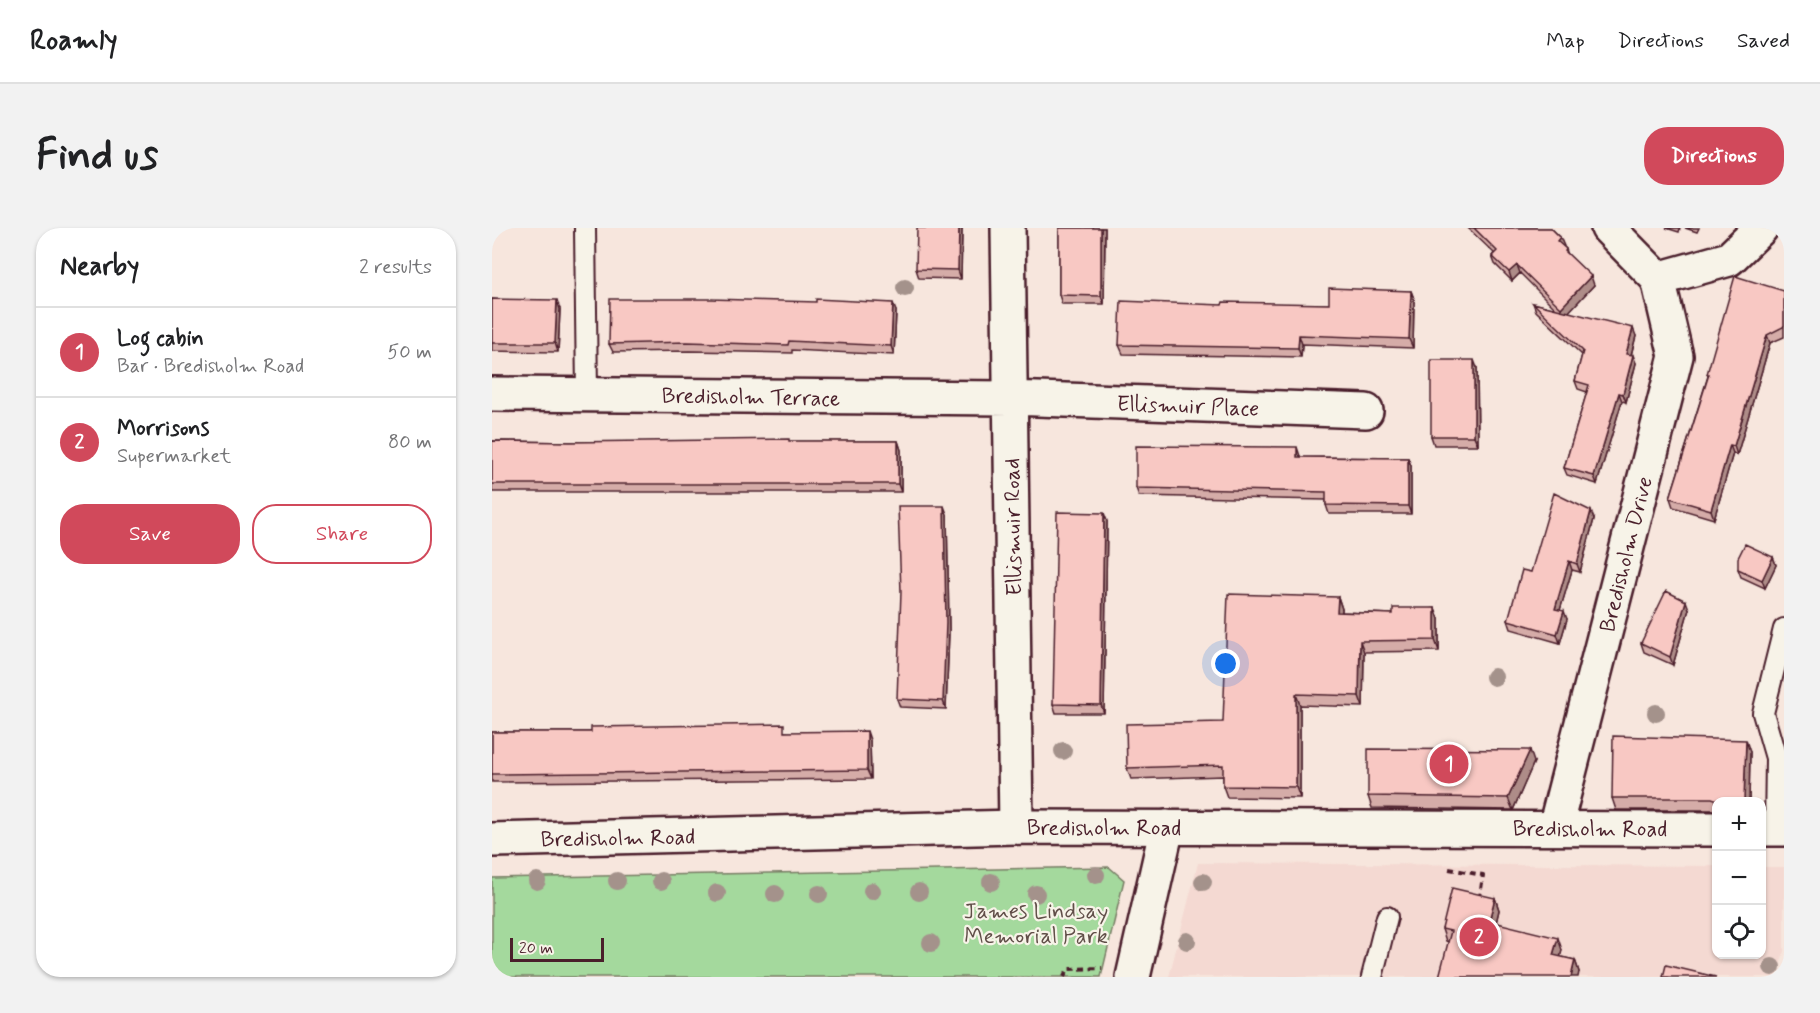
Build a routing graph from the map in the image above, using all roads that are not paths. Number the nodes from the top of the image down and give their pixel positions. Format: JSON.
{"nodes":[{"id":1,"x":585,"y":228,"type":"edge"},
{"id":2,"x":1008,"y":228,"type":"edge"},
{"id":3,"x":1608,"y":228,"type":"edge"},
{"id":4,"x":1761,"y":228,"type":"edge"},
{"id":5,"x":1658,"y":279,"type":"junction"},
{"id":6,"x":492,"y":394,"type":"edge"},
{"id":7,"x":587,"y":394,"type":"junction"},
{"id":8,"x":1010,"y":398,"type":"junction"},
{"id":9,"x":1366,"y":411,"type":"dead end"},
{"id":10,"x":1784,"y":628,"type":"edge"},
{"id":11,"x":1016,"y":827,"type":"junction"},
{"id":12,"x":1167,"y":827,"type":"junction"},
{"id":13,"x":1555,"y":828,"type":"junction"},
{"id":14,"x":1712,"y":829,"type":"edge"},
{"id":15,"x":1773,"y":829,"type":"edge"},
{"id":16,"x":492,"y":840,"type":"edge"},
{"id":17,"x":1387,"y":916,"type":"dead end"},
{"id":18,"x":1134,"y":972,"type":"edge"},
{"id":19,"x":1372,"y":977,"type":"edge"}],
"edges":[{"from":1,"to":7,"type":"lane"},
{"from":2,"to":8,"type":"street","name":"Ellismuir Road"},
{"from":3,"to":5,"type":"street"},
{"from":4,"to":5,"type":"street"},
{"from":5,"to":13,"type":"street","name":"Bredisholm Drive"},
{"from":6,"to":7,"type":"street","name":"Bredisholm Terrace"},
{"from":7,"to":8,"type":"street","name":"Bredisholm Terrace"},
{"from":8,"to":9,"type":"street","name":"Ellismuir Place"},
{"from":8,"to":11,"type":"street","name":"Ellismuir Road"},
{"from":10,"to":15,"type":"lane"},
{"from":11,"to":12,"type":"street","name":"Bredisholm Road"},
{"from":11,"to":16,"type":"street","name":"Bredisholm Road"},
{"from":12,"to":13,"type":"street","name":"Bredisholm Road"},
{"from":12,"to":18,"type":"street"},
{"from":13,"to":14,"type":"street","name":"Bredisholm Road"},
{"from":17,"to":19,"type":"lane"}]}
